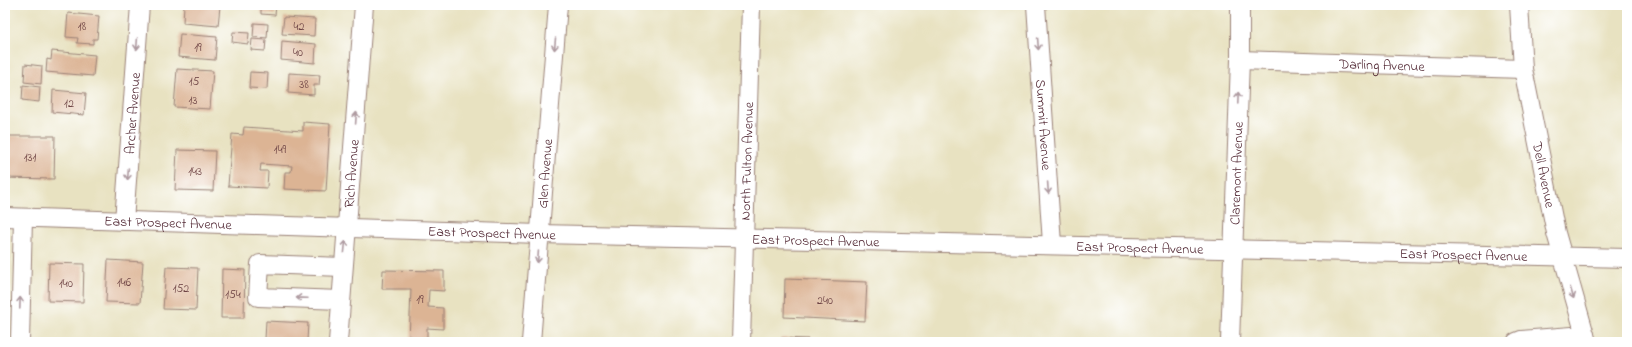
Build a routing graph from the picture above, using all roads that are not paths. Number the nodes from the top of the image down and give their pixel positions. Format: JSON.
{"nodes":[{"id":1,"x":140,"y":5,"type":"edge"},
{"id":2,"x":364,"y":5,"type":"edge"},
{"id":3,"x":558,"y":5,"type":"edge"},
{"id":4,"x":751,"y":5,"type":"edge"},
{"id":5,"x":1036,"y":5,"type":"edge"},
{"id":6,"x":1240,"y":5,"type":"edge"},
{"id":7,"x":1519,"y":5,"type":"edge"},
{"id":8,"x":1240,"y":60,"type":"junction"},
{"id":9,"x":1523,"y":69,"type":"junction"},
{"id":10,"x":5,"y":217,"type":"edge"},
{"id":11,"x":23,"y":218,"type":"junction"},
{"id":12,"x":124,"y":221,"type":"junction"},
{"id":13,"x":348,"y":228,"type":"junction"},
{"id":14,"x":540,"y":234,"type":"junction"},
{"id":15,"x":744,"y":238,"type":"junction"},
{"id":16,"x":1052,"y":244,"type":"junction"},
{"id":17,"x":1232,"y":249,"type":"junction"},
{"id":18,"x":1561,"y":256,"type":"junction"},
{"id":19,"x":1627,"y":258,"type":"edge"},
{"id":20,"x":343,"y":267,"type":"junction"},
{"id":21,"x":341,"y":300,"type":"junction"},
{"id":22,"x":1586,"y":339,"type":"edge"},
{"id":23,"x":20,"y":342,"type":"edge"},
{"id":24,"x":338,"y":342,"type":"edge"},
{"id":25,"x":531,"y":342,"type":"edge"},
{"id":26,"x":741,"y":342,"type":"edge"},
{"id":27,"x":1230,"y":342,"type":"edge"},
{"id":28,"x":1516,"y":342,"type":"edge"}],
"edges":[{"from":1,"to":12,"type":"street","name":"Archer Avenue","one_way":true},
{"from":13,"to":2,"type":"street","name":"Rich Avenue","one_way":true},
{"from":3,"to":14,"type":"street","name":"Glen Avenue","one_way":true},
{"from":4,"to":15,"type":"street","name":"North Fulton Avenue"},
{"from":5,"to":16,"type":"street","name":"Summit Avenue","one_way":true},
{"from":6,"to":8,"type":"street","name":"Claremont Avenue"},
{"from":7,"to":9,"type":"street","name":"Dell Avenue"},
{"from":8,"to":9,"type":"street","name":"Darling Avenue"},
{"from":17,"to":8,"type":"street","name":"Claremont Avenue","one_way":true},
{"from":9,"to":18,"type":"street","name":"Dell Avenue"},
{"from":10,"to":11,"type":"street","name":"East Prospect Avenue"},
{"from":11,"to":12,"type":"street","name":"East Prospect Avenue"},
{"from":23,"to":11,"type":"street","one_way":true},
{"from":12,"to":13,"type":"street","name":"East Prospect Avenue"},
{"from":13,"to":14,"type":"street","name":"East Prospect Avenue"},
{"from":20,"to":13,"type":"street","name":"Rich Avenue","one_way":true},
{"from":14,"to":15,"type":"street","name":"East Prospect Avenue"},
{"from":14,"to":25,"type":"street","name":"Glen Avenue","one_way":true},
{"from":15,"to":16,"type":"street","name":"East Prospect Avenue"},
{"from":15,"to":26,"type":"street","name":"North Fulton Avenue"},
{"from":16,"to":17,"type":"street","name":"East Prospect Avenue"},
{"from":17,"to":18,"type":"street","name":"East Prospect Avenue"},
{"from":17,"to":27,"type":"street","name":"Claremont Avenue"},
{"from":18,"to":19,"type":"street","name":"East Prospect Avenue"},
{"from":18,"to":22,"type":"street","name":"Dell Avenue","one_way":true},
{"from":20,"to":21,"type":"street","name":"Rich Avenue"},
{"from":21,"to":20,"type":"street","one_way":true},
{"from":21,"to":24,"type":"street","name":"Rich Avenue"},
{"from":22,"to":28,"type":"street"}]}
